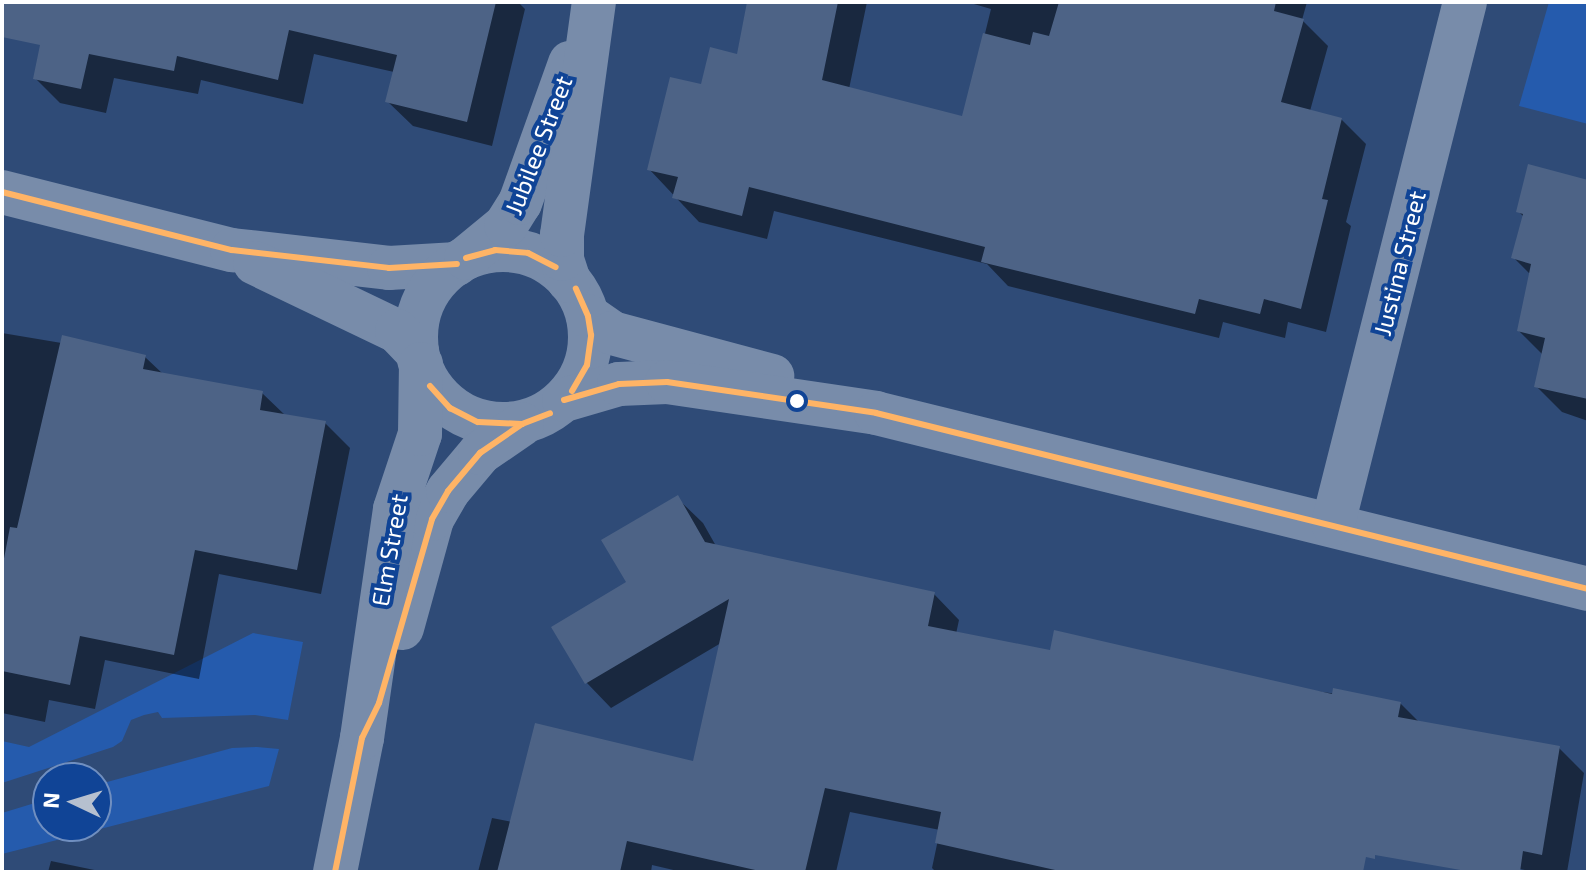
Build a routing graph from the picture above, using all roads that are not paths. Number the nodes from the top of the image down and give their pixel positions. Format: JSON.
{"nodes":[{"id":1,"x":1465,"y":2,"type":"edge"},
{"id":2,"x":592,"y":10,"type":"edge"},
{"id":3,"x":2,"y":192,"type":"edge"},
{"id":4,"x":232,"y":250,"type":"junction"},
{"id":5,"x":462,"y":261,"type":"junction"},
{"id":6,"x":579,"y":298,"type":"junction"},
{"id":7,"x":419,"y":358,"type":"junction"},
{"id":8,"x":564,"y":400,"type":"junction"},
{"id":9,"x":876,"y":413,"type":"junction"},
{"id":10,"x":522,"y":424,"type":"junction"},
{"id":11,"x":1333,"y":524,"type":"junction"},
{"id":12,"x":1588,"y":589,"type":"edge"},
{"id":13,"x":362,"y":738,"type":"junction"},
{"id":14,"x":335,"y":872,"type":"edge"}],
"edges":[{"from":1,"to":11,"type":"street","name":"Justina Street"},
{"from":2,"to":5,"type":"street","name":"Jubilee Street"},
{"from":2,"to":6,"type":"street","name":"Jubilee Street"},
{"from":3,"to":4,"type":"street"},
{"from":4,"to":5,"type":"street"},
{"from":4,"to":7,"type":"street"},
{"from":5,"to":6,"type":"street"},
{"from":5,"to":7,"type":"street"},
{"from":6,"to":8,"type":"street"},
{"from":6,"to":9,"type":"street"},
{"from":7,"to":10,"type":"street"},
{"from":7,"to":13,"type":"street","name":"Elm Street"},
{"from":8,"to":9,"type":"street"},
{"from":8,"to":10,"type":"street"},
{"from":9,"to":11,"type":"street"},
{"from":10,"to":13,"type":"street","name":"Elm Street"},
{"from":11,"to":12,"type":"street"},
{"from":13,"to":14,"type":"street","name":"Elm Street"}]}
